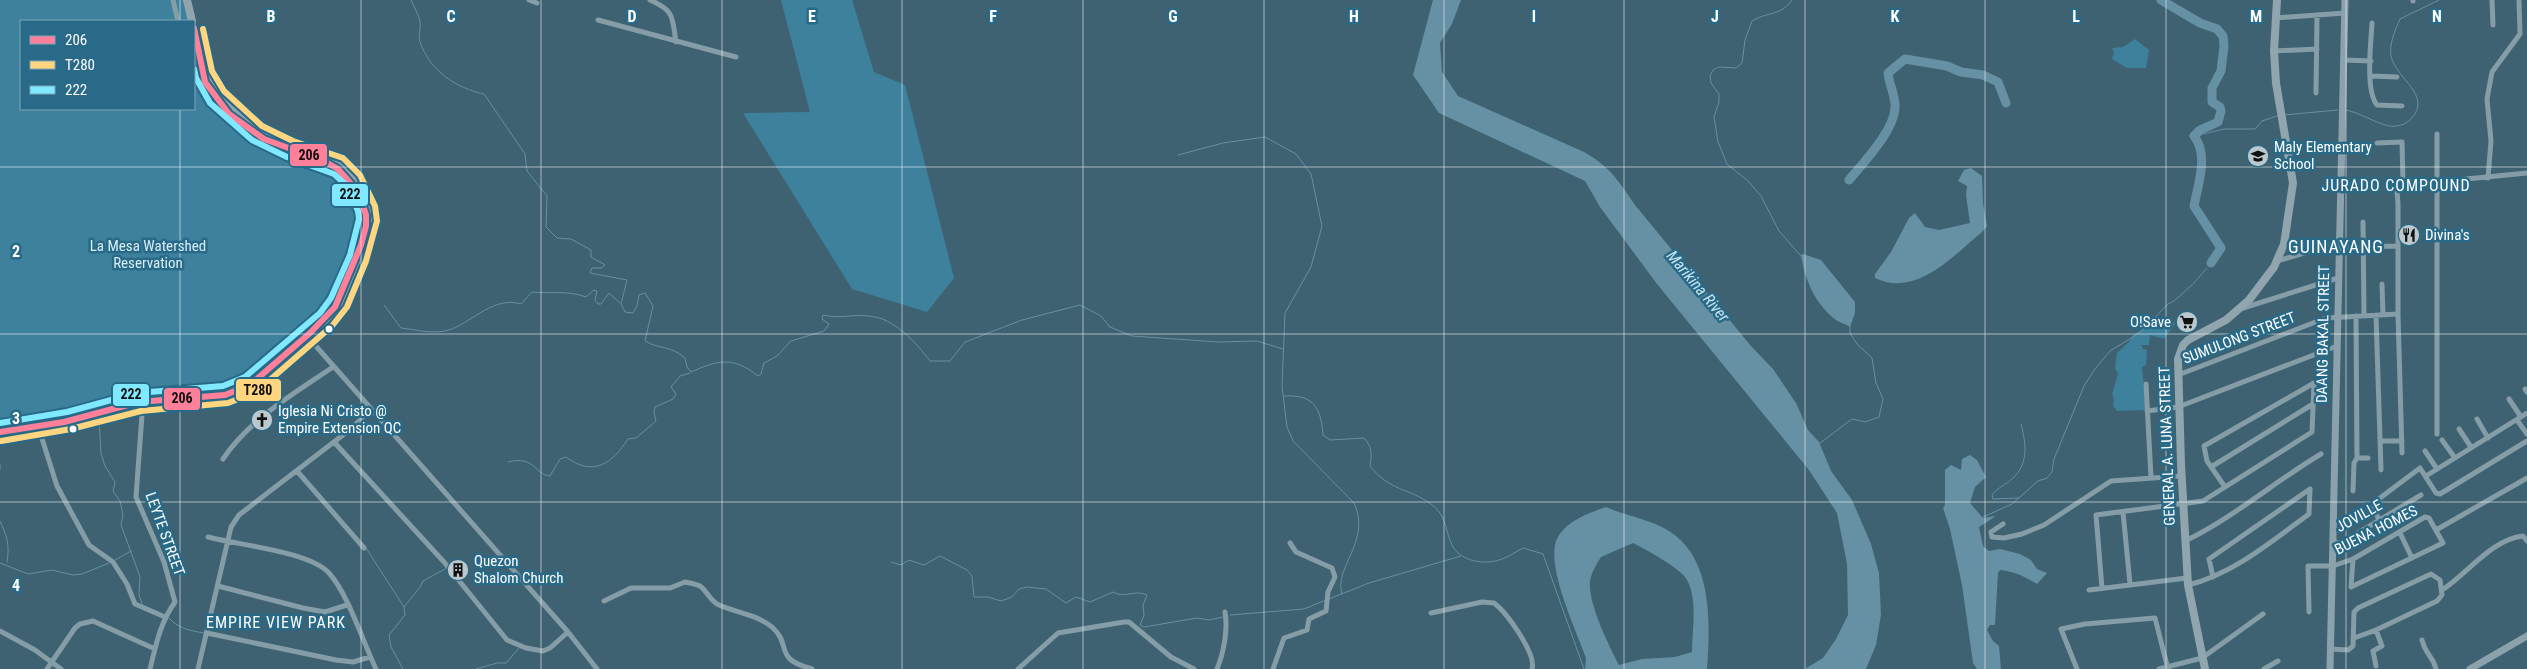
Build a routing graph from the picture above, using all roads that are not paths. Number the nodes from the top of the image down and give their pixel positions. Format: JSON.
{"nodes":[{"id":1,"x":172,"y":0,"type":"edge"},
{"id":2,"x":188,"y":0,"type":"edge"},
{"id":3,"x":529,"y":0,"type":"edge"},
{"id":4,"x":650,"y":0,"type":"edge"},
{"id":5,"x":2277,"y":0,"type":"edge"},
{"id":6,"x":2345,"y":0,"type":"edge"},
{"id":7,"x":2492,"y":0,"type":"edge"},
{"id":8,"x":2519,"y":0,"type":"edge"},
{"id":9,"x":537,"y":3,"type":"dead end"},
{"id":10,"x":2527,"y":12,"type":"edge"},
{"id":11,"x":2345,"y":13,"type":"junction"},
{"id":12,"x":2520,"y":14,"type":"junction"},
{"id":13,"x":2317,"y":15,"type":"junction"},
{"id":14,"x":2275,"y":18,"type":"junction"},
{"id":15,"x":178,"y":20,"type":"edge"},
{"id":16,"x":192,"y":20,"type":"edge"},
{"id":17,"x":598,"y":20,"type":"dead end"},
{"id":18,"x":2372,"y":23,"type":"dead end"},
{"id":19,"x":2493,"y":25,"type":"dead end"},
{"id":20,"x":195,"y":36,"type":"edge"},
{"id":21,"x":676,"y":42,"type":"junction"},
{"id":22,"x":2317,"y":49,"type":"junction"},
{"id":23,"x":2274,"y":51,"type":"junction"},
{"id":24,"x":195,"y":56,"type":"edge"},
{"id":25,"x":736,"y":57,"type":"dead end"},
{"id":26,"x":2344,"y":60,"type":"junction"},
{"id":27,"x":2371,"y":61,"type":"junction"},
{"id":28,"x":201,"y":63,"type":"junction"},
{"id":29,"x":2371,"y":76,"type":"junction"},
{"id":30,"x":2397,"y":77,"type":"dead end"},
{"id":31,"x":2316,"y":93,"type":"dead end"},
{"id":32,"x":2402,"y":106,"type":"dead end"},
{"id":33,"x":2436,"y":134,"type":"dead end"},
{"id":34,"x":2377,"y":143,"type":"dead end"},
{"id":35,"x":2527,"y":173,"type":"edge"},
{"id":36,"x":2488,"y":178,"type":"junction"},
{"id":37,"x":2404,"y":182,"type":"junction"},
{"id":38,"x":2436,"y":182,"type":"junction"},
{"id":39,"x":2363,"y":222,"type":"dead end"},
{"id":40,"x":2398,"y":246,"type":"junction"},
{"id":41,"x":2339,"y":247,"type":"junction"},
{"id":42,"x":2362,"y":248,"type":"junction"},
{"id":43,"x":2277,"y":261,"type":"junction"},
{"id":44,"x":2338,"y":278,"type":"junction"},
{"id":45,"x":2382,"y":284,"type":"dead end"},
{"id":46,"x":2238,"y":310,"type":"junction"},
{"id":47,"x":2398,"y":314,"type":"junction"},
{"id":48,"x":2376,"y":315,"type":"junction"},
{"id":49,"x":2383,"y":315,"type":"junction"},
{"id":50,"x":2356,"y":316,"type":"junction"},
{"id":51,"x":2364,"y":316,"type":"junction"},
{"id":52,"x":2337,"y":317,"type":"junction"},
{"id":53,"x":306,"y":336,"type":"junction"},
{"id":54,"x":2337,"y":346,"type":"junction"},
{"id":55,"x":333,"y":367,"type":"junction"},
{"id":56,"x":2178,"y":375,"type":"junction"},
{"id":57,"x":2146,"y":384,"type":"dead end"},
{"id":58,"x":2509,"y":399,"type":"dead end"},
{"id":59,"x":143,"y":401,"type":"junction"},
{"id":60,"x":2313,"y":404,"type":"junction"},
{"id":61,"x":2178,"y":407,"type":"junction"},
{"id":62,"x":370,"y":410,"type":"junction"},
{"id":63,"x":2147,"y":411,"type":"junction"},
{"id":64,"x":2527,"y":413,"type":"edge"},
{"id":65,"x":2477,"y":419,"type":"dead end"},
{"id":66,"x":2519,"y":419,"type":"junction"},
{"id":67,"x":38,"y":426,"type":"junction"},
{"id":68,"x":2459,"y":429,"type":"dead end"},
{"id":69,"x":0,"y":432,"type":"edge"},
{"id":70,"x":2438,"y":434,"type":"dead end"},
{"id":71,"x":2527,"y":434,"type":"edge"},
{"id":72,"x":2488,"y":438,"type":"junction"},
{"id":73,"x":2402,"y":440,"type":"junction"},
{"id":74,"x":2442,"y":440,"type":"dead end"},
{"id":75,"x":2381,"y":441,"type":"junction"},
{"id":76,"x":2527,"y":441,"type":"edge"},
{"id":77,"x":334,"y":442,"type":"junction"},
{"id":78,"x":2471,"y":447,"type":"junction"},
{"id":79,"x":2425,"y":451,"type":"dead end"},
{"id":80,"x":2402,"y":452,"type":"dead end"},
{"id":81,"x":2321,"y":454,"type":"dead end"},
{"id":82,"x":2357,"y":458,"type":"junction"},
{"id":83,"x":2368,"y":458,"type":"dead end"},
{"id":84,"x":2455,"y":458,"type":"junction"},
{"id":85,"x":223,"y":459,"type":"dead end"},
{"id":86,"x":2211,"y":467,"type":"junction"},
{"id":87,"x":2437,"y":469,"type":"junction"},
{"id":88,"x":2381,"y":470,"type":"dead end"},
{"id":89,"x":297,"y":471,"type":"junction"},
{"id":90,"x":2181,"y":476,"type":"junction"},
{"id":91,"x":2426,"y":476,"type":"junction"},
{"id":92,"x":2151,"y":477,"type":"junction"},
{"id":93,"x":2527,"y":478,"type":"edge"},
{"id":94,"x":2225,"y":487,"type":"junction"},
{"id":95,"x":2353,"y":491,"type":"dead end"},
{"id":96,"x":2422,"y":495,"type":"dead end"},
{"id":97,"x":2182,"y":503,"type":"junction"},
{"id":98,"x":2123,"y":512,"type":"junction"},
{"id":99,"x":2379,"y":521,"type":"junction"},
{"id":100,"x":2003,"y":524,"type":"dead end"},
{"id":101,"x":2436,"y":530,"type":"junction"},
{"id":102,"x":2400,"y":533,"type":"junction"},
{"id":103,"x":208,"y":537,"type":"dead end"},
{"id":104,"x":227,"y":540,"type":"junction"},
{"id":105,"x":2184,"y":541,"type":"junction"},
{"id":106,"x":2527,"y":541,"type":"edge"},
{"id":107,"x":1290,"y":543,"type":"dead end"},
{"id":108,"x":2334,"y":543,"type":"junction"},
{"id":109,"x":364,"y":548,"type":"dead end"},
{"id":110,"x":2412,"y":558,"type":"junction"},
{"id":111,"x":2353,"y":559,"type":"junction"},
{"id":112,"x":2333,"y":566,"type":"junction"},
{"id":113,"x":2213,"y":577,"type":"junction"},
{"id":114,"x":2187,"y":582,"type":"junction"},
{"id":115,"x":2130,"y":584,"type":"junction"},
{"id":116,"x":218,"y":586,"type":"junction"},
{"id":117,"x":2102,"y":588,"type":"junction"},
{"id":118,"x":2089,"y":590,"type":"dead end"},
{"id":119,"x":2442,"y":590,"type":"junction"},
{"id":120,"x":604,"y":601,"type":"dead end"},
{"id":121,"x":347,"y":605,"type":"junction"},
{"id":122,"x":1225,"y":612,"type":"dead end"},
{"id":123,"x":2309,"y":612,"type":"dead end"},
{"id":124,"x":1431,"y":613,"type":"dead end"},
{"id":125,"x":2263,"y":614,"type":"dead end"},
{"id":126,"x":165,"y":617,"type":"junction"},
{"id":127,"x":0,"y":630,"type":"edge"},
{"id":128,"x":2376,"y":630,"type":"junction"},
{"id":129,"x":568,"y":632,"type":"junction"},
{"id":130,"x":207,"y":633,"type":"junction"},
{"id":131,"x":2527,"y":636,"type":"edge"},
{"id":132,"x":2354,"y":638,"type":"junction"},
{"id":133,"x":2422,"y":640,"type":"dead end"},
{"id":134,"x":155,"y":649,"type":"junction"},
{"id":135,"x":2330,"y":649,"type":"junction"},
{"id":136,"x":370,"y":658,"type":"junction"},
{"id":137,"x":2202,"y":658,"type":"junction"},
{"id":138,"x":2278,"y":661,"type":"dead end"},
{"id":139,"x":52,"y":663,"type":"junction"},
{"id":140,"x":2376,"y":666,"type":"dead end"},
{"id":141,"x":594,"y":668,"type":"edge"},
{"id":142,"x":2167,"y":668,"type":"edge"},
{"id":143,"x":47,"y":669,"type":"edge"},
{"id":144,"x":61,"y":669,"type":"edge"},
{"id":145,"x":150,"y":669,"type":"edge"},
{"id":146,"x":198,"y":669,"type":"edge"},
{"id":147,"x":376,"y":669,"type":"edge"},
{"id":148,"x":812,"y":669,"type":"edge"},
{"id":149,"x":1018,"y":669,"type":"edge"},
{"id":150,"x":1194,"y":669,"type":"edge"},
{"id":151,"x":1218,"y":669,"type":"edge"},
{"id":152,"x":1273,"y":669,"type":"edge"},
{"id":153,"x":1532,"y":669,"type":"edge"},
{"id":154,"x":2077,"y":669,"type":"edge"},
{"id":155,"x":2159,"y":669,"type":"edge"},
{"id":156,"x":2205,"y":669,"type":"edge"},
{"id":157,"x":2264,"y":669,"type":"edge"},
{"id":158,"x":2330,"y":669,"type":"edge"},
{"id":159,"x":2436,"y":669,"type":"edge"},
{"id":160,"x":2470,"y":669,"type":"edge"}],
"edges":[{"from":1,"to":15,"type":"street"},
{"from":2,"to":16,"type":"main road"},
{"from":3,"to":9,"type":"street"},
{"from":4,"to":21,"type":"street"},
{"from":5,"to":14,"type":"main road","name":"GENERAL A. LUNA STREET"},
{"from":6,"to":11,"type":"street","name":"DAANG BAKAL STREET"},
{"from":7,"to":19,"type":"street"},
{"from":8,"to":12,"type":"street"},
{"from":10,"to":12,"type":"street"},
{"from":11,"to":13,"type":"street"},
{"from":11,"to":26,"type":"street","name":"DAANG BAKAL STREET"},
{"from":12,"to":36,"type":"street"},
{"from":13,"to":14,"type":"street"},
{"from":13,"to":22,"type":"street"},
{"from":14,"to":23,"type":"main road","name":"GENERAL A. LUNA STREET"},
{"from":17,"to":21,"type":"street"},
{"from":18,"to":27,"type":"street"},
{"from":20,"to":28,"type":"main road"},
{"from":21,"to":25,"type":"street"},
{"from":22,"to":23,"type":"street"},
{"from":22,"to":31,"type":"street"},
{"from":23,"to":43,"type":"main road","name":"GENERAL A. LUNA STREET"},
{"from":24,"to":28,"type":"street"},
{"from":26,"to":27,"type":"street"},
{"from":26,"to":41,"type":"street","name":"DAANG BAKAL STREET"},
{"from":27,"to":29,"type":"street"},
{"from":28,"to":53,"type":"main road"},
{"from":29,"to":30,"type":"street"},
{"from":29,"to":32,"type":"street"},
{"from":33,"to":38,"type":"street"},
{"from":34,"to":37,"type":"street"},
{"from":35,"to":36,"type":"street"},
{"from":36,"to":38,"type":"street"},
{"from":37,"to":38,"type":"street"},
{"from":37,"to":40,"type":"street"},
{"from":38,"to":70,"type":"street"},
{"from":39,"to":42,"type":"street"},
{"from":40,"to":42,"type":"street"},
{"from":40,"to":47,"type":"street"},
{"from":41,"to":42,"type":"street"},
{"from":41,"to":43,"type":"street"},
{"from":41,"to":44,"type":"street","name":"DAANG BAKAL STREET"},
{"from":42,"to":51,"type":"street"},
{"from":43,"to":46,"type":"main road","name":"GENERAL A. LUNA STREET"},
{"from":44,"to":46,"type":"street"},
{"from":44,"to":52,"type":"street","name":"DAANG BAKAL STREET"},
{"from":45,"to":49,"type":"street"},
{"from":46,"to":56,"type":"main road","name":"GENERAL A. LUNA STREET"},
{"from":47,"to":49,"type":"street","name":"SUMULONG STREET"},
{"from":47,"to":73,"type":"street"},
{"from":48,"to":49,"type":"street","name":"SUMULONG STREET"},
{"from":48,"to":51,"type":"street","name":"SUMULONG STREET"},
{"from":48,"to":75,"type":"street"},
{"from":50,"to":51,"type":"street","name":"SUMULONG STREET"},
{"from":50,"to":52,"type":"street","name":"SUMULONG STREET"},
{"from":50,"to":82,"type":"street"},
{"from":52,"to":54,"type":"street","name":"DAANG BAKAL STREET"},
{"from":52,"to":56,"type":"street","name":"SUMULONG STREET"},
{"from":53,"to":55,"type":"street"},
{"from":53,"to":59,"type":"main road"},
{"from":54,"to":61,"type":"street"},
{"from":54,"to":108,"type":"street","name":"DAANG BAKAL STREET"},
{"from":55,"to":62,"type":"street"},
{"from":55,"to":85,"type":"street"},
{"from":56,"to":61,"type":"main road","name":"GENERAL A. LUNA STREET"},
{"from":57,"to":63,"type":"street"},
{"from":58,"to":66,"type":"street"},
{"from":59,"to":67,"type":"main road"},
{"from":59,"to":126,"type":"street","name":"LEYTE STREET"},
{"from":60,"to":86,"type":"street"},
{"from":60,"to":86,"type":"street"},
{"from":60,"to":94,"type":"street"},
{"from":61,"to":63,"type":"street"},
{"from":61,"to":90,"type":"main road","name":"GENERAL A. LUNA STREET"},
{"from":62,"to":77,"type":"street"},
{"from":62,"to":129,"type":"street"},
{"from":63,"to":92,"type":"street"},
{"from":64,"to":66,"type":"street"},
{"from":65,"to":72,"type":"street"},
{"from":66,"to":71,"type":"street"},
{"from":66,"to":72,"type":"street"},
{"from":67,"to":69,"type":"main road"},
{"from":67,"to":126,"type":"street"},
{"from":68,"to":78,"type":"street"},
{"from":72,"to":78,"type":"street"},
{"from":73,"to":75,"type":"street"},
{"from":73,"to":80,"type":"street"},
{"from":74,"to":84,"type":"street"},
{"from":75,"to":88,"type":"street"},
{"from":76,"to":91,"type":"street"},
{"from":77,"to":89,"type":"street"},
{"from":77,"to":129,"type":"street"},
{"from":78,"to":84,"type":"street"},
{"from":79,"to":87,"type":"street"},
{"from":81,"to":105,"type":"street"},
{"from":82,"to":83,"type":"street"},
{"from":82,"to":95,"type":"street"},
{"from":84,"to":87,"type":"street"},
{"from":86,"to":94,"type":"street"},
{"from":87,"to":91,"type":"street"},
{"from":89,"to":104,"type":"street"},
{"from":89,"to":109,"type":"street"},
{"from":90,"to":92,"type":"street"},
{"from":90,"to":97,"type":"main road","name":"GENERAL A. LUNA STREET"},
{"from":91,"to":99,"type":"street"},
{"from":92,"to":100,"type":"street"},
{"from":93,"to":101,"type":"street"},
{"from":94,"to":97,"type":"street"},
{"from":96,"to":99,"type":"street","name":"JOVILLE"},
{"from":97,"to":98,"type":"street"},
{"from":97,"to":105,"type":"main road","name":"GENERAL A. LUNA STREET"},
{"from":98,"to":115,"type":"street"},
{"from":98,"to":117,"type":"street"},
{"from":99,"to":108,"type":"street","name":"JOVILLE"},
{"from":101,"to":102,"type":"street","name":"BUENA HOMES"},
{"from":101,"to":110,"type":"street","name":"BUENA HOMES"},
{"from":102,"to":110,"type":"street"},
{"from":102,"to":111,"type":"street","name":"BUENA HOMES"},
{"from":103,"to":104,"type":"street"},
{"from":104,"to":116,"type":"street"},
{"from":104,"to":121,"type":"street"},
{"from":105,"to":114,"type":"main road","name":"GENERAL A. LUNA STREET"},
{"from":106,"to":119,"type":"street"},
{"from":107,"to":152,"type":"street"},
{"from":108,"to":112,"type":"street","name":"DAANG BAKAL STREET"},
{"from":110,"to":111,"type":"street"},
{"from":111,"to":112,"type":"street","name":"BUENA HOMES"},
{"from":112,"to":123,"type":"street","name":"BUENA HOMES"},
{"from":112,"to":135,"type":"street","name":"DAANG BAKAL STREET"},
{"from":113,"to":113,"type":"street"},
{"from":113,"to":114,"type":"street"},
{"from":114,"to":115,"type":"street"},
{"from":114,"to":137,"type":"main road","name":"GENERAL A. LUNA STREET"},
{"from":115,"to":117,"type":"street"},
{"from":116,"to":121,"type":"street"},
{"from":116,"to":130,"type":"street"},
{"from":117,"to":118,"type":"street"},
{"from":119,"to":128,"type":"street"},
{"from":119,"to":132,"type":"street"},
{"from":120,"to":148,"type":"street"},
{"from":121,"to":136,"type":"street"},
{"from":122,"to":151,"type":"street"},
{"from":124,"to":153,"type":"street"},
{"from":125,"to":137,"type":"street"},
{"from":126,"to":134,"type":"street","name":"LEYTE STREET"},
{"from":127,"to":139,"type":"street"},
{"from":128,"to":132,"type":"street"},
{"from":128,"to":140,"type":"street"},
{"from":129,"to":141,"type":"street"},
{"from":130,"to":136,"type":"street"},
{"from":130,"to":146,"type":"street"},
{"from":131,"to":160,"type":"street"},
{"from":132,"to":135,"type":"street"},
{"from":133,"to":159,"type":"street"},
{"from":134,"to":139,"type":"street"},
{"from":134,"to":145,"type":"street","name":"LEYTE STREET"},
{"from":135,"to":158,"type":"street","name":"DAANG BAKAL STREET"},
{"from":136,"to":147,"type":"street"},
{"from":137,"to":142,"type":"street"},
{"from":137,"to":156,"type":"main road","name":"GENERAL A. LUNA STREET"},
{"from":138,"to":157,"type":"street"},
{"from":139,"to":143,"type":"street"},
{"from":139,"to":144,"type":"street"},
{"from":142,"to":154,"type":"street"},
{"from":142,"to":155,"type":"street"},
{"from":149,"to":150,"type":"street"}]}
